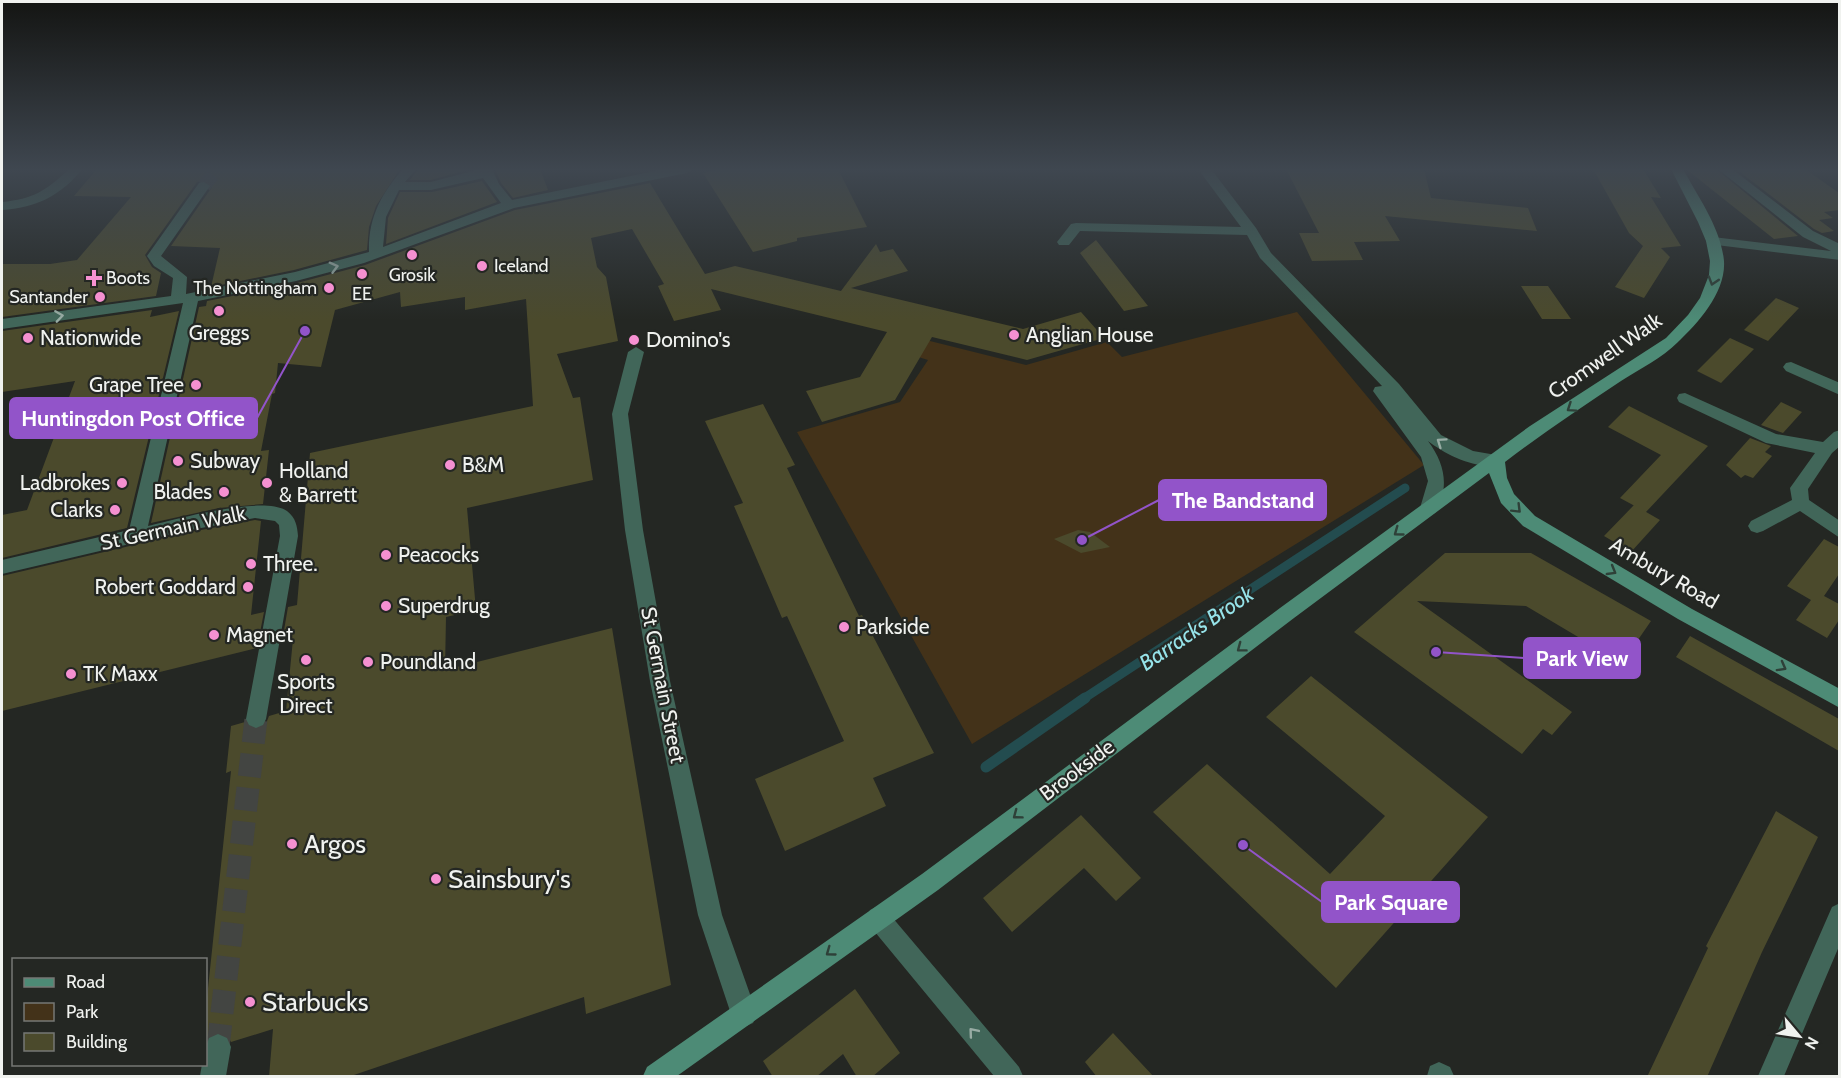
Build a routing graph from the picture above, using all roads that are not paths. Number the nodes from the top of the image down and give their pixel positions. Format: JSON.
{"nodes":[{"id":1,"x":180,"y":219,"type":"edge"},
{"id":2,"x":378,"y":219,"type":"edge"},
{"id":3,"x":464,"y":219,"type":"edge"},
{"id":4,"x":1241,"y":219,"type":"edge"},
{"id":5,"x":1702,"y":219,"type":"edge"},
{"id":6,"x":1789,"y":219,"type":"edge"},
{"id":7,"x":1251,"y":231,"type":"junction"},
{"id":8,"x":1713,"y":241,"type":"junction"},
{"id":9,"x":1064,"y":242,"type":"dead end"},
{"id":10,"x":1839,"y":250,"type":"edge"},
{"id":11,"x":376,"y":252,"type":"junction"},
{"id":12,"x":1839,"y":256,"type":"edge"},
{"id":13,"x":185,"y":300,"type":"junction"},
{"id":14,"x":7,"y":323,"type":"edge"},
{"id":15,"x":2,"y":339,"type":"edge"},
{"id":16,"x":636,"y":352,"type":"dead end"},
{"id":17,"x":1361,"y":356,"type":"junction"},
{"id":18,"x":1791,"y":367,"type":"dead end"},
{"id":19,"x":1839,"y":390,"type":"edge"},
{"id":20,"x":1685,"y":398,"type":"dead end"},
{"id":21,"x":1839,"y":436,"type":"edge"},
{"id":22,"x":1826,"y":449,"type":"junction"},
{"id":23,"x":1496,"y":460,"type":"junction"},
{"id":24,"x":1801,"y":503,"type":"junction"},
{"id":25,"x":1429,"y":508,"type":"junction"},
{"id":26,"x":1757,"y":526,"type":"dead end"},
{"id":27,"x":1839,"y":531,"type":"edge"},
{"id":28,"x":137,"y":535,"type":"junction"},
{"id":29,"x":2,"y":567,"type":"edge"},
{"id":30,"x":1839,"y":699,"type":"edge"},
{"id":31,"x":256,"y":719,"type":"tunnel mouth"},
{"id":32,"x":1839,"y":915,"type":"edge"},
{"id":33,"x":878,"y":918,"type":"junction"},
{"id":34,"x":744,"y":1014,"type":"junction"},
{"id":35,"x":218,"y":1047,"type":"tunnel mouth"},
{"id":36,"x":213,"y":1077,"type":"edge"},
{"id":37,"x":656,"y":1077,"type":"edge"},
{"id":38,"x":1010,"y":1077,"type":"edge"},
{"id":39,"x":1771,"y":1077,"type":"edge"}],
"edges":[{"from":1,"to":13,"type":"street"},
{"from":2,"to":11,"type":"street"},
{"from":3,"to":11,"type":"street"},
{"from":4,"to":7,"type":"street"},
{"from":5,"to":8,"type":"main road","name":"Cromwell Walk"},
{"from":6,"to":10,"type":"street"},
{"from":7,"to":9,"type":"street"},
{"from":7,"to":17,"type":"street"},
{"from":8,"to":12,"type":"street"},
{"from":8,"to":23,"type":"main road","name":"Cromwell Walk","one_way":true},
{"from":13,"to":11,"type":"street","one_way":true},
{"from":14,"to":13,"type":"street","one_way":true},
{"from":13,"to":28,"type":"street"},
{"from":14,"to":15,"type":"street"},
{"from":16,"to":34,"type":"street","name":"St Germain Street"},
{"from":23,"to":17,"type":"street","one_way":true},
{"from":17,"to":25,"type":"street"},
{"from":18,"to":19,"type":"street"},
{"from":20,"to":22,"type":"street"},
{"from":21,"to":22,"type":"street"},
{"from":22,"to":24,"type":"street"},
{"from":23,"to":25,"type":"main road","name":"Brookside"},
{"from":23,"to":30,"type":"main road","name":"Ambury Road","one_way":true},
{"from":24,"to":26,"type":"street"},
{"from":24,"to":27,"type":"street"},
{"from":25,"to":33,"type":"main road","name":"Brookside","one_way":true},
{"from":28,"to":29,"type":"street","name":"St Germain Walk"},
{"from":28,"to":31,"type":"street","name":"St Germain Walk"},
{"from":32,"to":39,"type":"street"},
{"from":33,"to":34,"type":"main road","name":"Brookside","one_way":true},
{"from":38,"to":33,"type":"street","one_way":true},
{"from":34,"to":37,"type":"main road","name":"Brookside"},
{"from":35,"to":36,"type":"street"}]}
